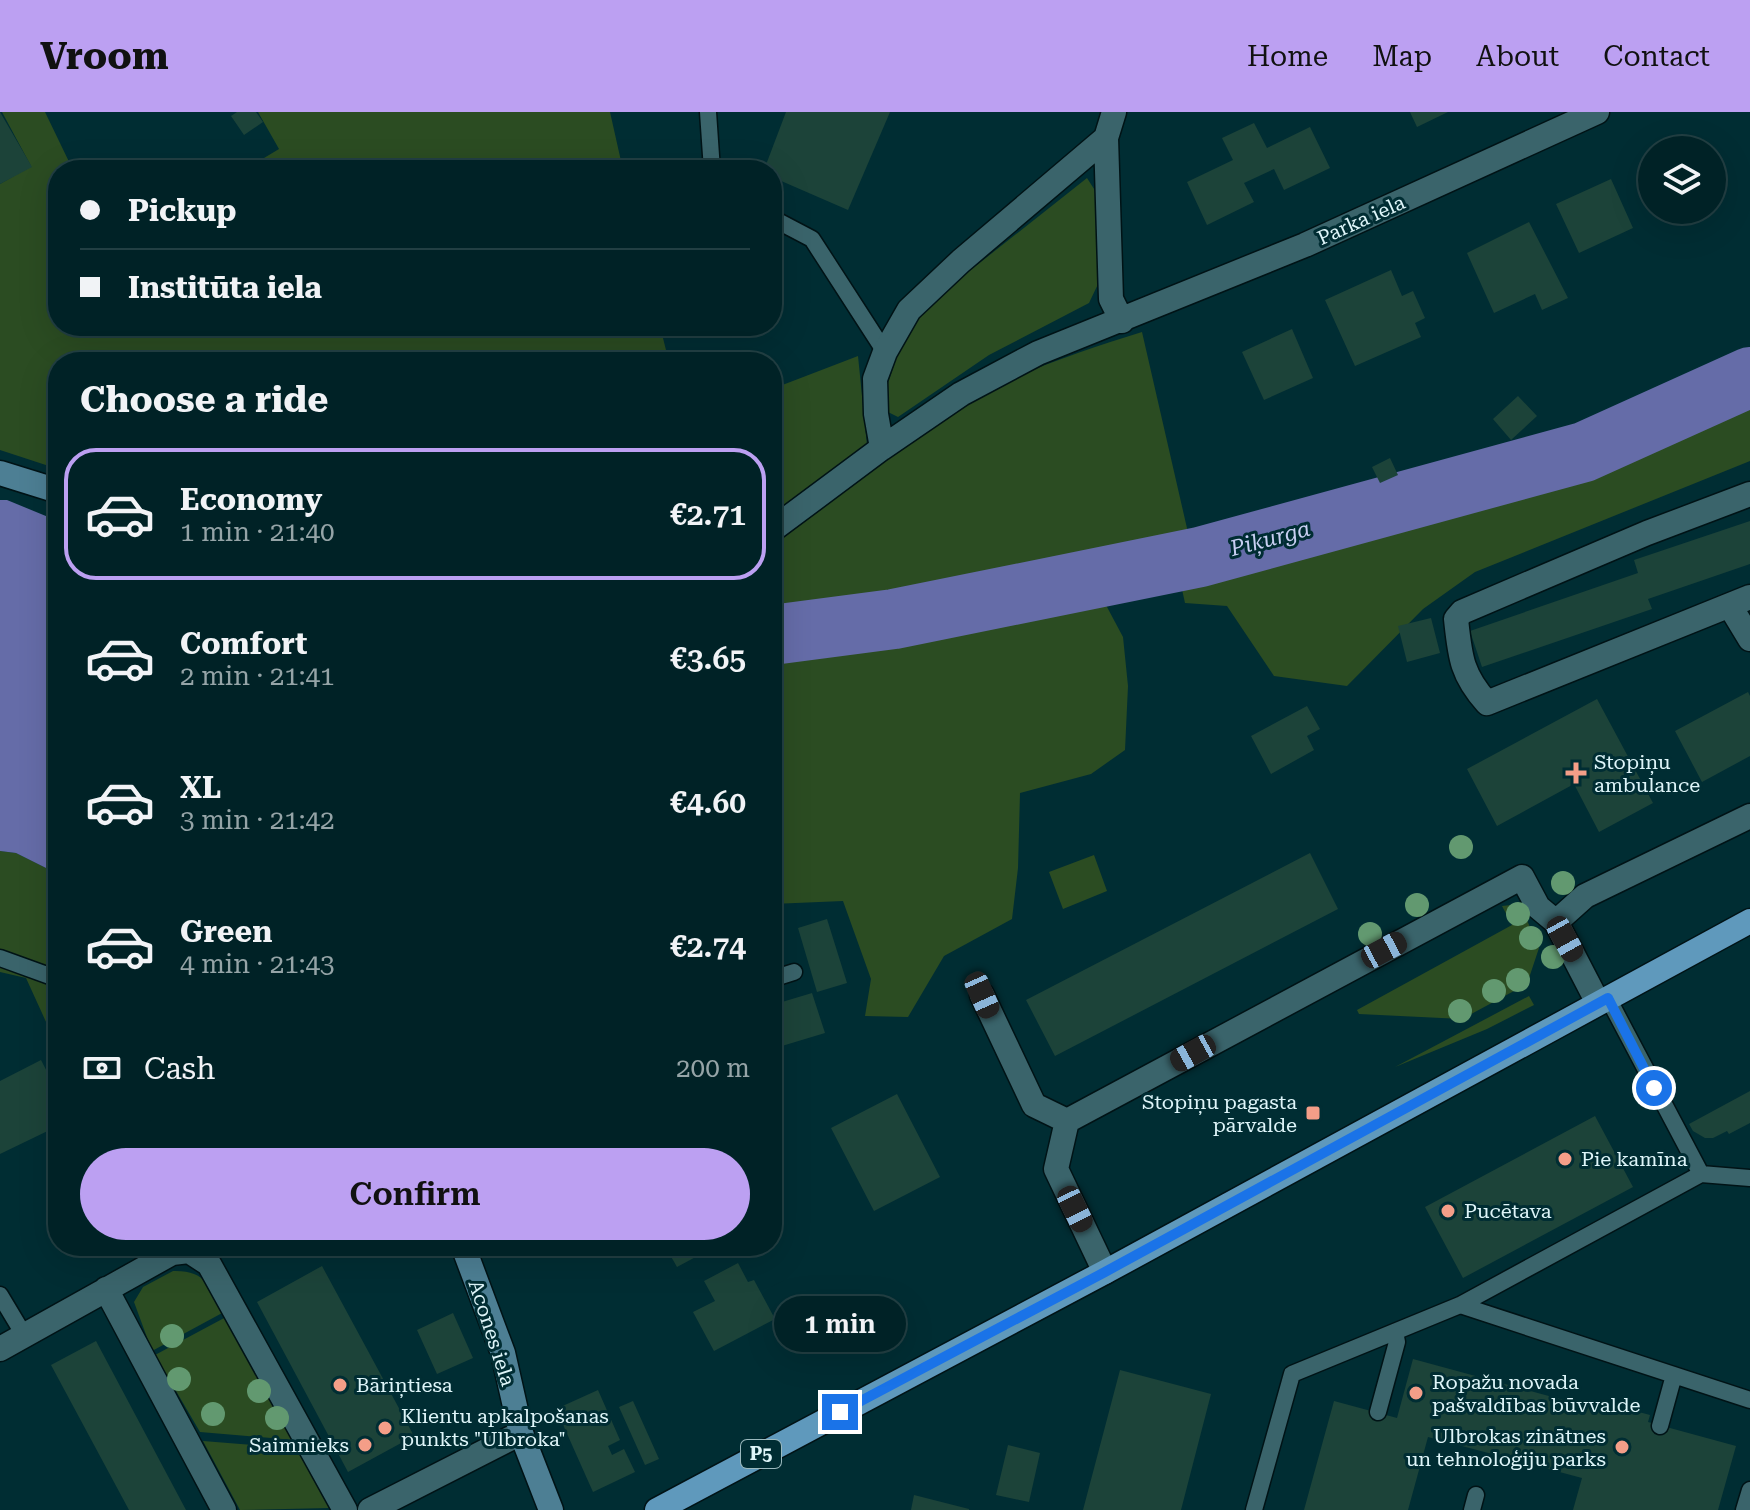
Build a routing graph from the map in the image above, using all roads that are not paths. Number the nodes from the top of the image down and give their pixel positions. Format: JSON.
{"nodes":[{"id":1,"x":708,"y":112,"type":"edge"},
{"id":2,"x":1114,"y":112,"type":"edge"},
{"id":3,"x":1597,"y":112,"type":"edge"},
{"id":4,"x":1106,"y":138,"type":"junction"},
{"id":5,"x":711,"y":160,"type":"edge"},
{"id":6,"x":782,"y":223,"type":"edge"},
{"id":7,"x":1122,"y":321,"type":"junction"},
{"id":8,"x":885,"y":352,"type":"junction"},
{"id":9,"x":882,"y":448,"type":"junction"},
{"id":10,"x":0,"y":473,"type":"edge"},
{"id":11,"x":48,"y":488,"type":"edge"},
{"id":12,"x":1750,"y":494,"type":"edge"},
{"id":13,"x":782,"y":523,"type":"edge"},
{"id":14,"x":1740,"y":602,"type":"edge"},
{"id":15,"x":1750,"y":639,"type":"edge"},
{"id":16,"x":1750,"y":816,"type":"edge"},
{"id":17,"x":1750,"y":921,"type":"edge"},
{"id":18,"x":1556,"y":922,"type":"junction"},
{"id":19,"x":0,"y":958,"type":"edge"},
{"id":20,"x":794,"y":972,"type":"dead end"},
{"id":21,"x":48,"y":975,"type":"edge"},
{"id":22,"x":782,"y":976,"type":"edge"},
{"id":23,"x":982,"y":995,"type":"dead end"},
{"id":24,"x":1603,"y":1001,"type":"junction"},
{"id":25,"x":1067,"y":1121,"type":"junction"},
{"id":26,"x":1701,"y":1174,"type":"junction"},
{"id":27,"x":1750,"y":1178,"type":"edge"},
{"id":28,"x":166,"y":1256,"type":"edge"},
{"id":29,"x":197,"y":1256,"type":"edge"},
{"id":30,"x":467,"y":1256,"type":"edge"},
{"id":31,"x":1105,"y":1272,"type":"junction"},
{"id":32,"x":106,"y":1289,"type":"junction"},
{"id":33,"x":0,"y":1295,"type":"edge"},
{"id":34,"x":1460,"y":1305,"type":"junction"},
{"id":35,"x":1395,"y":1332,"type":"junction"},
{"id":36,"x":24,"y":1335,"type":"junction"},
{"id":37,"x":0,"y":1349,"type":"edge"},
{"id":38,"x":1674,"y":1375,"type":"junction"},
{"id":39,"x":1750,"y":1400,"type":"edge"},
{"id":40,"x":1378,"y":1412,"type":"dead end"},
{"id":41,"x":1660,"y":1426,"type":"dead end"},
{"id":42,"x":521,"y":1433,"type":"junction"},
{"id":43,"x":1750,"y":1490,"type":"edge"},
{"id":44,"x":224,"y":1510,"type":"edge"},
{"id":45,"x":345,"y":1510,"type":"edge"},
{"id":46,"x":370,"y":1510,"type":"edge"},
{"id":47,"x":551,"y":1510,"type":"edge"},
{"id":48,"x":657,"y":1510,"type":"edge"},
{"id":49,"x":1254,"y":1510,"type":"edge"},
{"id":50,"x":1744,"y":1510,"type":"edge"}],
"edges":[{"from":1,"to":5,"type":"lane"},
{"from":2,"to":4,"type":"street"},
{"from":3,"to":7,"type":"street","name":"Parka iela"},
{"from":4,"to":7,"type":"street"},
{"from":4,"to":8,"type":"street"},
{"from":6,"to":8,"type":"lane"},
{"from":7,"to":9,"type":"street","name":"Parka iela"},
{"from":8,"to":9,"type":"street"},
{"from":9,"to":13,"type":"street","name":"Parka iela"},
{"from":10,"to":11,"type":"street"},
{"from":12,"to":14,"type":"street"},
{"from":14,"to":15,"type":"street"},
{"from":16,"to":18,"type":"street"},
{"from":17,"to":24,"type":"main road","number":"P5"},
{"from":18,"to":24,"type":"street"},
{"from":18,"to":25,"type":"street"},
{"from":19,"to":21,"type":"lane"},
{"from":20,"to":22,"type":"lane"},
{"from":23,"to":25,"type":"street"},
{"from":24,"to":26,"type":"lane"},
{"from":24,"to":31,"type":"main road","number":"P5"},
{"from":25,"to":31,"type":"street"},
{"from":26,"to":27,"type":"lane"},
{"from":26,"to":34,"type":"lane"},
{"from":28,"to":32,"type":"street"},
{"from":29,"to":45,"type":"street"},
{"from":30,"to":42,"type":"street","name":"Acones iela"},
{"from":31,"to":48,"type":"main road","number":"P5"},
{"from":32,"to":36,"type":"street"},
{"from":32,"to":44,"type":"street"},
{"from":33,"to":36,"type":"lane"},
{"from":34,"to":35,"type":"lane"},
{"from":34,"to":38,"type":"lane"},
{"from":35,"to":40,"type":"lane"},
{"from":35,"to":49,"type":"lane"},
{"from":36,"to":37,"type":"street"},
{"from":38,"to":39,"type":"lane"},
{"from":38,"to":41,"type":"lane"},
{"from":42,"to":46,"type":"street"},
{"from":42,"to":47,"type":"street","name":"Acones iela"},
{"from":43,"to":50,"type":"lane"}]}
